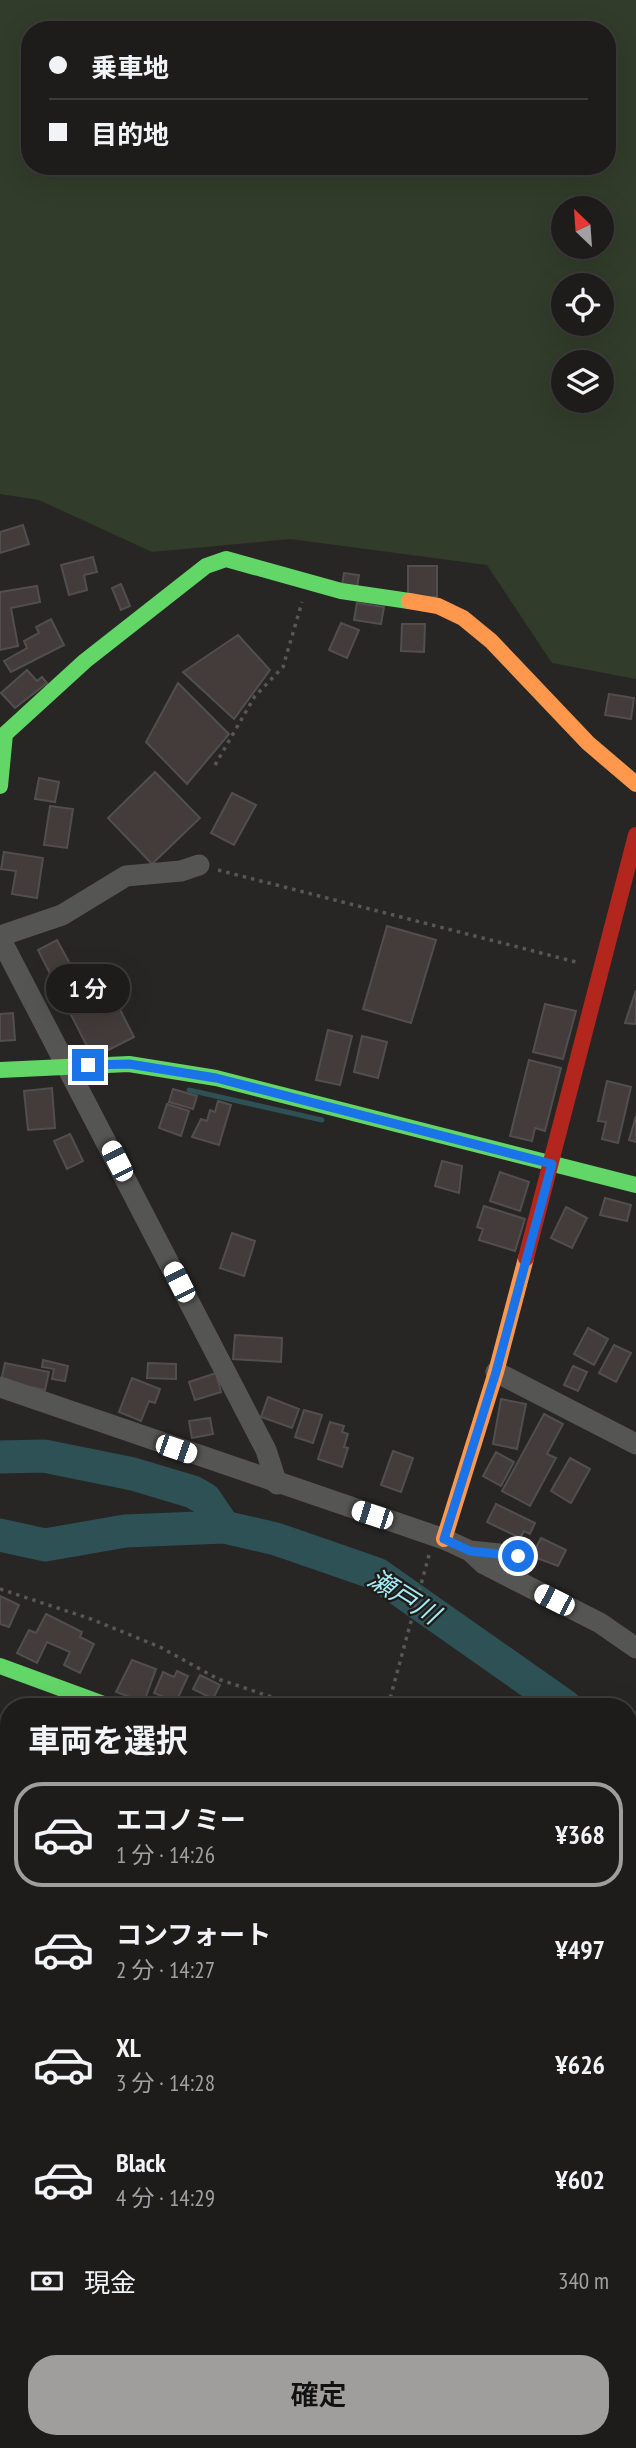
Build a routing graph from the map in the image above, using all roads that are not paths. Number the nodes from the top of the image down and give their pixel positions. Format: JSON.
{"nodes":[{"id":1,"x":3,"y":729,"type":"edge"},
{"id":2,"x":636,"y":784,"type":"edge"},
{"id":3,"x":0,"y":786,"type":"edge"},
{"id":4,"x":636,"y":835,"type":"edge"},
{"id":5,"x":199,"y":865,"type":"road end"},
{"id":6,"x":0,"y":937,"type":"edge"},
{"id":7,"x":68,"y":1065,"type":"junction"},
{"id":8,"x":0,"y":1070,"type":"edge"},
{"id":9,"x":552,"y":1164,"type":"junction"},
{"id":10,"x":636,"y":1185,"type":"edge"},
{"id":11,"x":496,"y":1372,"type":"junction"},
{"id":12,"x":0,"y":1387,"type":"edge"},
{"id":13,"x":636,"y":1444,"type":"edge"},
{"id":14,"x":277,"y":1484,"type":"junction"},
{"id":15,"x":438,"y":1543,"type":"junction"},
{"id":16,"x":470,"y":1551,"type":"junction"},
{"id":17,"x":518,"y":1556,"type":"dead end"},
{"id":18,"x":636,"y":1648,"type":"edge"},
{"id":19,"x":0,"y":1666,"type":"edge"},
{"id":20,"x":87,"y":1698,"type":"edge"}],
"edges":[{"from":1,"to":2,"type":"street"},
{"from":1,"to":3,"type":"street"},
{"from":4,"to":9,"type":"street"},
{"from":5,"to":6,"type":"street"},
{"from":6,"to":7,"type":"street"},
{"from":7,"to":8,"type":"street"},
{"from":7,"to":9,"type":"street"},
{"from":7,"to":14,"type":"street"},
{"from":9,"to":10,"type":"street"},
{"from":9,"to":11,"type":"street"},
{"from":11,"to":13,"type":"street"},
{"from":11,"to":15,"type":"street"},
{"from":12,"to":14,"type":"street"},
{"from":14,"to":15,"type":"street"},
{"from":15,"to":16,"type":"street"},
{"from":16,"to":17,"type":"street"},
{"from":16,"to":18,"type":"street"},
{"from":19,"to":20,"type":"street"}]}
